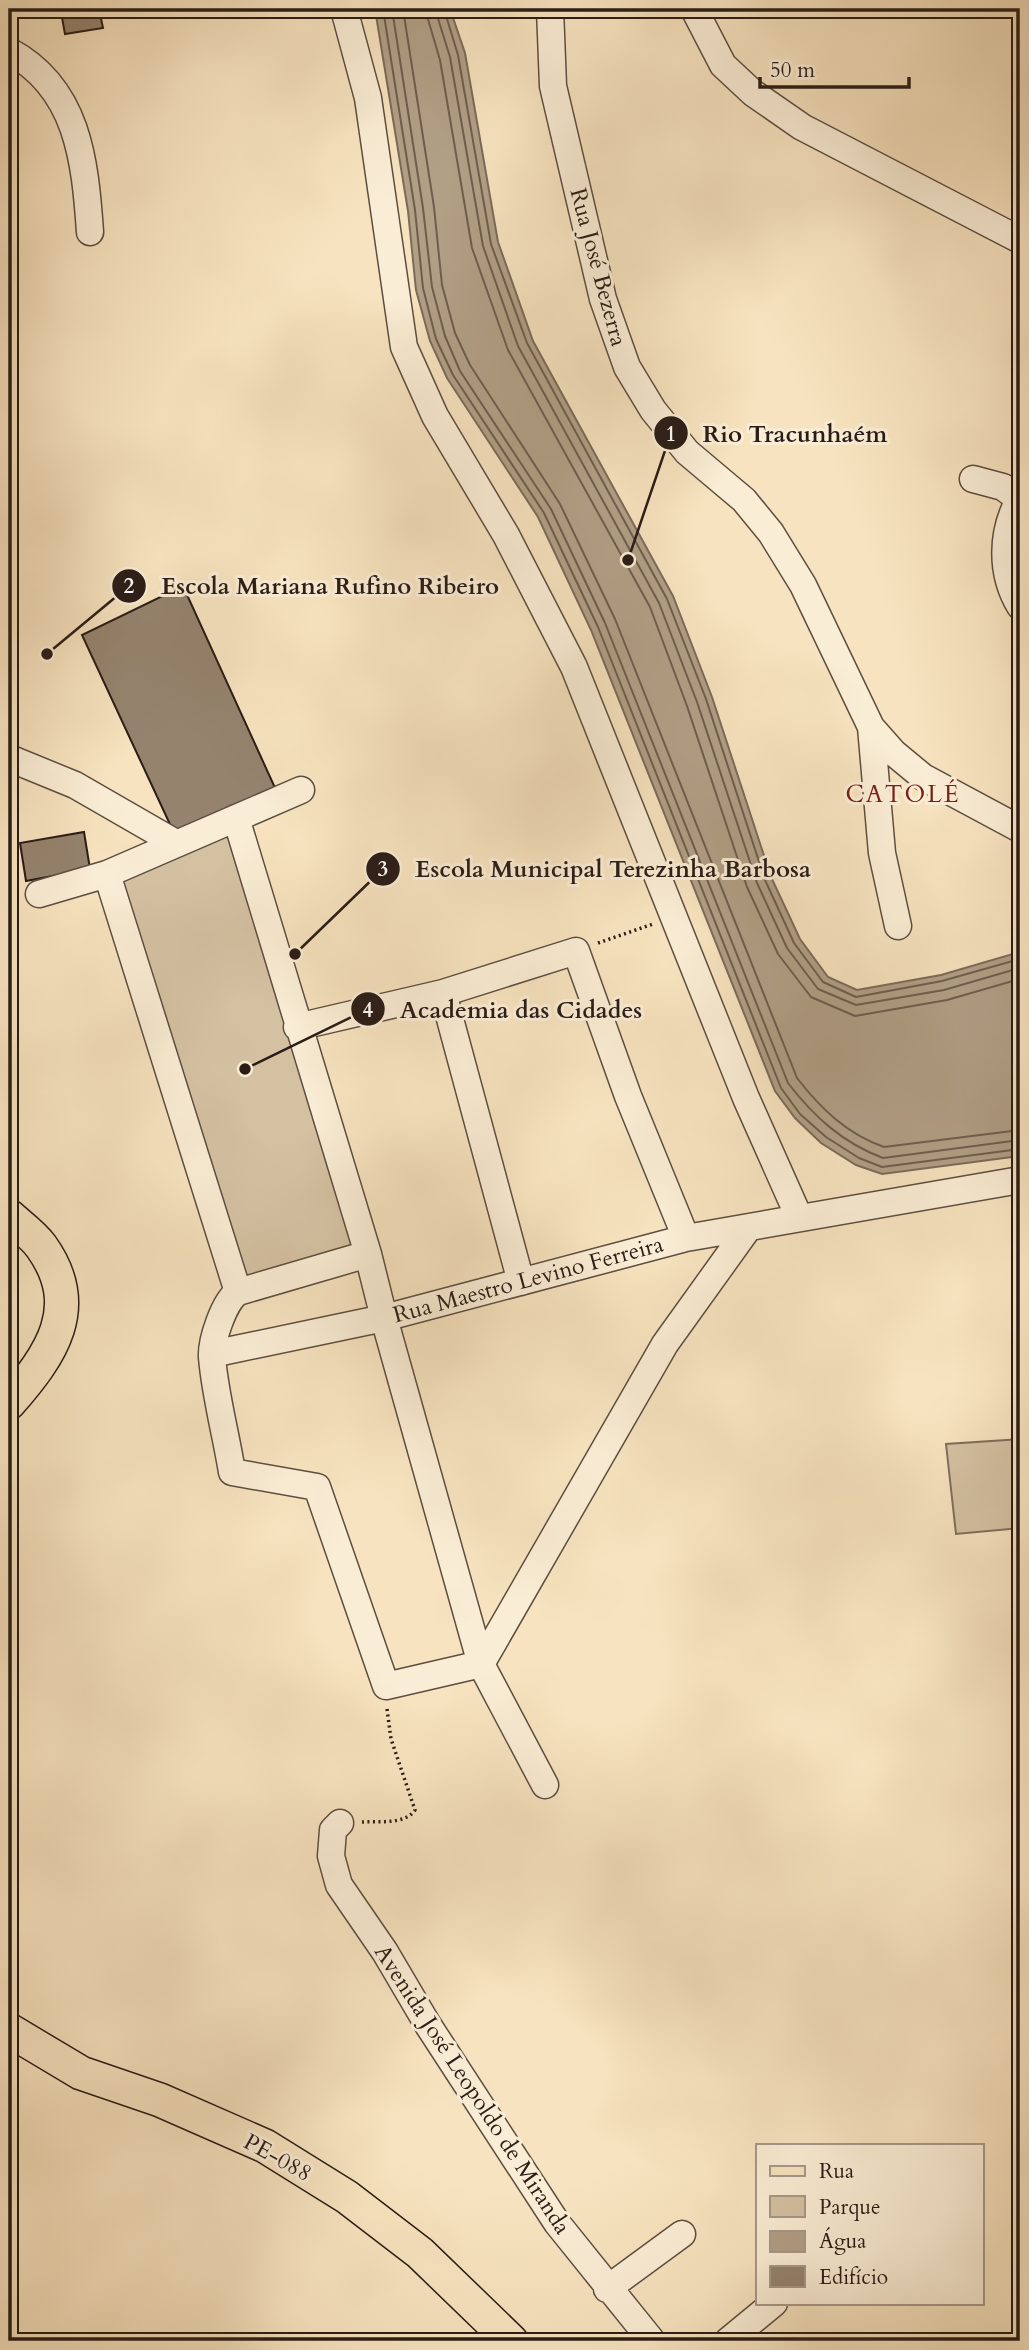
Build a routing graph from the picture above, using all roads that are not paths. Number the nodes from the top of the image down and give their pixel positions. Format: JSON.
{"nodes":[{"id":1,"x":344,"y":9,"type":"edge"},
{"id":2,"x":550,"y":9,"type":"edge"},
{"id":3,"x":694,"y":9,"type":"edge"},
{"id":4,"x":9,"y":51,"type":"edge"},
{"id":5,"x":90,"y":232,"type":"dead end"},
{"id":6,"x":1020,"y":240,"type":"edge"},
{"id":7,"x":973,"y":479,"type":"dead end"},
{"id":8,"x":1020,"y":498,"type":"edge"},
{"id":9,"x":1020,"y":606,"type":"edge"},
{"id":10,"x":871,"y":727,"type":"junction"},
{"id":11,"x":9,"y":758,"type":"edge"},
{"id":12,"x":302,"y":790,"type":"dead end"},
{"id":13,"x":236,"y":818,"type":"junction"},
{"id":14,"x":1020,"y":829,"type":"edge"},
{"id":15,"x":174,"y":842,"type":"junction"},
{"id":16,"x":107,"y":874,"type":"junction"},
{"id":17,"x":38,"y":894,"type":"dead end"},
{"id":18,"x":898,"y":926,"type":"dead end"},
{"id":19,"x":443,"y":993,"type":"junction"},
{"id":20,"x":297,"y":1027,"type":"junction"},
{"id":21,"x":1020,"y":1180,"type":"edge"},
{"id":22,"x":9,"y":1216,"type":"edge"},
{"id":23,"x":799,"y":1217,"type":"junction"},
{"id":24,"x":749,"y":1227,"type":"junction"},
{"id":25,"x":686,"y":1238,"type":"junction"},
{"id":26,"x":369,"y":1254,"type":"junction"},
{"id":27,"x":521,"y":1282,"type":"junction"},
{"id":28,"x":237,"y":1292,"type":"junction"},
{"id":29,"x":384,"y":1318,"type":"junction"},
{"id":30,"x":212,"y":1354,"type":"junction"},
{"id":31,"x":9,"y":1403,"type":"edge"},
{"id":32,"x":481,"y":1664,"type":"junction"},
{"id":33,"x":545,"y":1785,"type":"dead end"},
{"id":34,"x":340,"y":1823,"type":"road end"},
{"id":35,"x":9,"y":2030,"type":"edge"},
{"id":36,"x":682,"y":2234,"type":"dead end"},
{"id":37,"x":607,"y":2289,"type":"junction"},
{"id":38,"x":773,"y":2304,"type":"edge"},
{"id":39,"x":511,"y":2341,"type":"edge"},
{"id":40,"x":652,"y":2341,"type":"edge"},
{"id":41,"x":728,"y":2341,"type":"edge"}],
"edges":[{"from":1,"to":23,"type":"street"},
{"from":2,"to":10,"type":"street","name":"Rua José Bezerra"},
{"from":3,"to":6,"type":"street"},
{"from":4,"to":5,"type":"street"},
{"from":7,"to":8,"type":"street"},
{"from":8,"to":9,"type":"street"},
{"from":10,"to":14,"type":"street"},
{"from":10,"to":18,"type":"street"},
{"from":11,"to":15,"type":"street"},
{"from":12,"to":13,"type":"street"},
{"from":13,"to":15,"type":"street"},
{"from":13,"to":20,"type":"street","name":"Rua Maestro Levino Ferreira"},
{"from":15,"to":16,"type":"street"},
{"from":16,"to":17,"type":"street"},
{"from":16,"to":28,"type":"street"},
{"from":19,"to":20,"type":"street"},
{"from":19,"to":25,"type":"street"},
{"from":19,"to":27,"type":"street"},
{"from":20,"to":26,"type":"street","name":"Rua Maestro Levino Ferreira"},
{"from":21,"to":23,"type":"street","name":"Rua Maestro Levino Ferreira"},
{"from":22,"to":31,"type":"main road"},
{"from":23,"to":24,"type":"street","name":"Rua Maestro Levino Ferreira"},
{"from":24,"to":25,"type":"street","name":"Rua Maestro Levino Ferreira"},
{"from":24,"to":32,"type":"street"},
{"from":25,"to":27,"type":"street","name":"Rua Maestro Levino Ferreira"},
{"from":26,"to":28,"type":"street"},
{"from":26,"to":29,"type":"street","name":"Rua Maestro Levino Ferreira"},
{"from":27,"to":29,"type":"street","name":"Rua Maestro Levino Ferreira"},
{"from":28,"to":30,"type":"street"},
{"from":29,"to":30,"type":"street"},
{"from":29,"to":32,"type":"street"},
{"from":30,"to":32,"type":"street"},
{"from":32,"to":33,"type":"street"},
{"from":34,"to":37,"type":"street","name":"Avenida José Leopoldo de Miranda"},
{"from":35,"to":39,"type":"main road","name":"PE-088"},
{"from":36,"to":37,"type":"street"},
{"from":37,"to":40,"type":"street","name":"Avenida José Leopoldo de Miranda"},
{"from":38,"to":41,"type":"street"}]}
